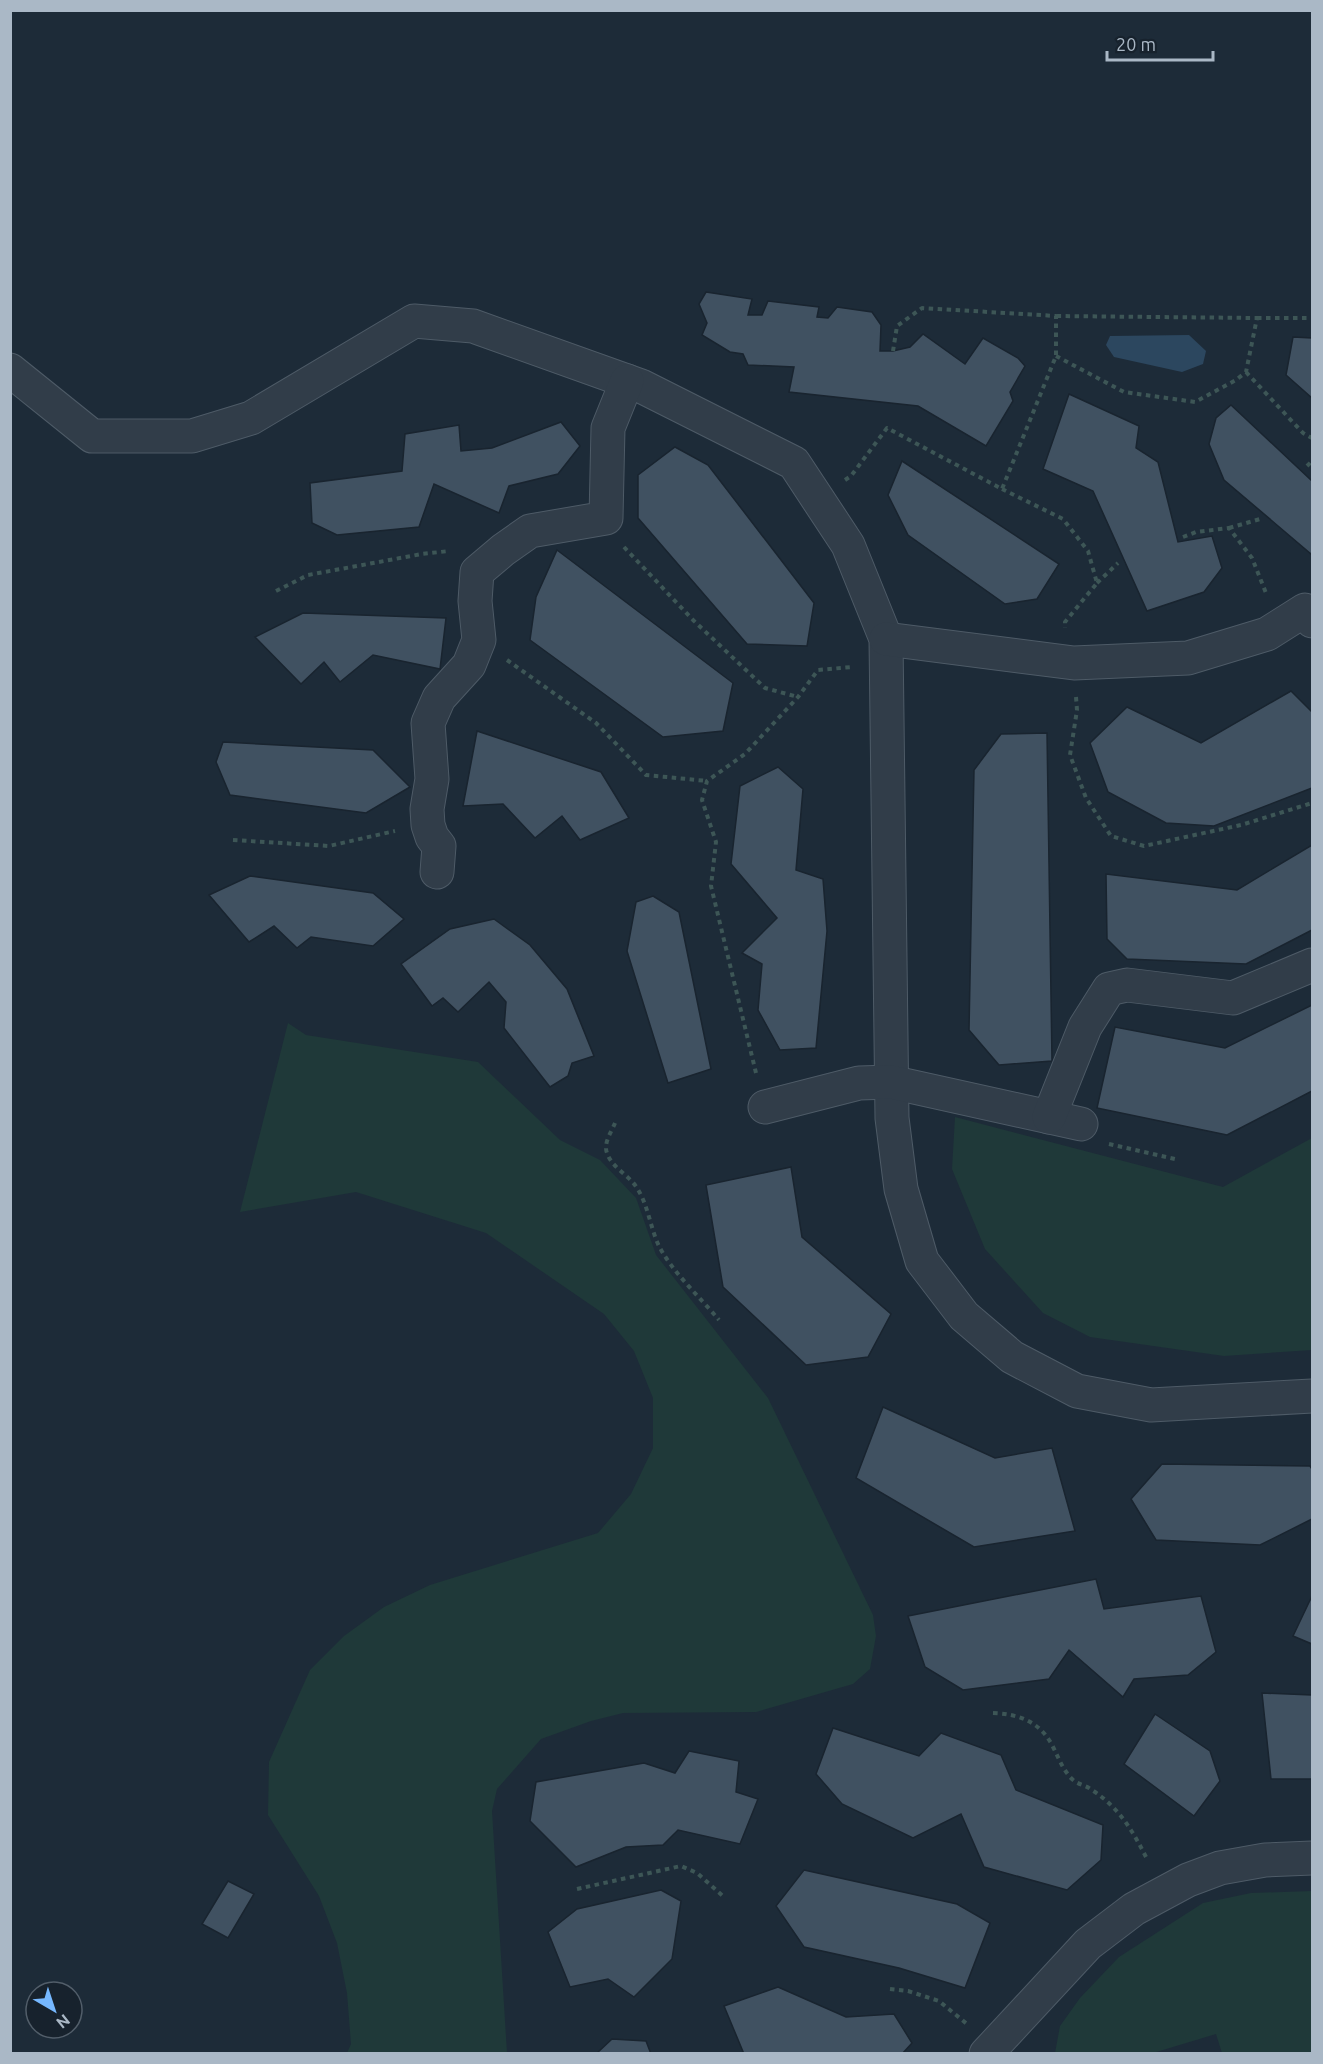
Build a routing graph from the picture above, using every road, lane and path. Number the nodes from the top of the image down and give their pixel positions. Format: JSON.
{"nodes":[{"id":1,"x":1056,"y":316,"type":"junction"},
{"id":2,"x":1257,"y":318,"type":"junction"},
{"id":3,"x":1312,"y":318,"type":"edge"},
{"id":4,"x":893,"y":351,"type":"dead end"},
{"id":5,"x":1056,"y":356,"type":"junction"},
{"id":6,"x":10,"y":370,"type":"edge"},
{"id":7,"x":1246,"y":372,"type":"junction"},
{"id":8,"x":627,"y":381,"type":"junction"},
{"id":9,"x":1312,"y":438,"type":"edge"},
{"id":10,"x":1312,"y":462,"type":"edge"},
{"id":11,"x":1307,"y":466,"type":"dead end"},
{"id":12,"x":1002,"y":489,"type":"junction"},
{"id":13,"x":817,"y":498,"type":"junction"},
{"id":14,"x":606,"y":518,"type":"junction"},
{"id":15,"x":1260,"y":519,"type":"dead end"},
{"id":16,"x":1229,"y":528,"type":"junction"},
{"id":17,"x":1183,"y":537,"type":"dead end"},
{"id":18,"x":455,"y":550,"type":"dead end"},
{"id":19,"x":1118,"y":563,"type":"dead end"},
{"id":20,"x":1096,"y":583,"type":"junction"},
{"id":21,"x":276,"y":591,"type":"dead end"},
{"id":22,"x":1312,"y":621,"type":"edge"},
{"id":23,"x":1280,"y":626,"type":"junction"},
{"id":24,"x":479,"y":640,"type":"junction"},
{"id":25,"x":886,"y":651,"type":"junction"},
{"id":26,"x":1069,"y":663,"type":"junction"},
{"id":27,"x":798,"y":697,"type":"junction"},
{"id":28,"x":707,"y":781,"type":"junction"},
{"id":29,"x":1312,"y":803,"type":"edge"},
{"id":30,"x":428,"y":825,"type":"junction"},
{"id":31,"x":233,"y":840,"type":"dead end"},
{"id":32,"x":437,"y":872,"type":"dead end"},
{"id":33,"x":1312,"y":964,"type":"edge"},
{"id":34,"x":891,"y":1082,"type":"junction"},
{"id":35,"x":765,"y":1107,"type":"joint"},
{"id":36,"x":1048,"y":1117,"type":"junction"},
{"id":37,"x":615,"y":1123,"type":"dead end"},
{"id":38,"x":1082,"y":1124,"type":"joint"},
{"id":39,"x":1175,"y":1160,"type":"dead end"},
{"id":40,"x":719,"y":1320,"type":"dead end"},
{"id":41,"x":1312,"y":1396,"type":"edge"},
{"id":42,"x":993,"y":1713,"type":"dead end"},
{"id":43,"x":1312,"y":1857,"type":"edge"},
{"id":44,"x":1151,"y":1867,"type":"dead end"},
{"id":45,"x":577,"y":1889,"type":"dead end"},
{"id":46,"x":725,"y":1898,"type":"dead end"},
{"id":47,"x":890,"y":1989,"type":"dead end"},
{"id":48,"x":980,"y":2040,"type":"edge"}],
"edges":[{"from":1,"to":2,"type":"path"},
{"from":1,"to":4,"type":"path"},
{"from":1,"to":5,"type":"path"},
{"from":2,"to":3,"type":"path"},
{"from":2,"to":7,"type":"path"},
{"from":5,"to":7,"type":"path"},
{"from":5,"to":12,"type":"path"},
{"from":6,"to":8,"type":"street"},
{"from":7,"to":9,"type":"path"},
{"from":8,"to":13,"type":"street"},
{"from":8,"to":14,"type":"street"},
{"from":10,"to":11,"type":"path"},
{"from":12,"to":13,"type":"path"},
{"from":12,"to":20,"type":"path"},
{"from":13,"to":25,"type":"street"},
{"from":14,"to":24,"type":"street"},
{"from":14,"to":27,"type":"path"},
{"from":15,"to":16,"type":"path"},
{"from":16,"to":17,"type":"path"},
{"from":16,"to":23,"type":"path"},
{"from":18,"to":21,"type":"path"},
{"from":19,"to":20,"type":"path"},
{"from":20,"to":26,"type":"path"},
{"from":22,"to":23,"type":"street"},
{"from":23,"to":26,"type":"street"},
{"from":24,"to":28,"type":"path"},
{"from":24,"to":30,"type":"street"},
{"from":25,"to":26,"type":"street"},
{"from":25,"to":27,"type":"path"},
{"from":25,"to":34,"type":"street"},
{"from":26,"to":29,"type":"path"},
{"from":27,"to":28,"type":"path"},
{"from":28,"to":35,"type":"path"},
{"from":30,"to":31,"type":"path"},
{"from":30,"to":32,"type":"street"},
{"from":33,"to":36,"type":"street"},
{"from":34,"to":35,"type":"street"},
{"from":34,"to":36,"type":"street"},
{"from":34,"to":41,"type":"street"},
{"from":36,"to":38,"type":"street"},
{"from":37,"to":40,"type":"path"},
{"from":38,"to":39,"type":"path"},
{"from":42,"to":44,"type":"path"},
{"from":43,"to":48,"type":"street"},
{"from":45,"to":46,"type":"path"},
{"from":47,"to":48,"type":"path"}]}
